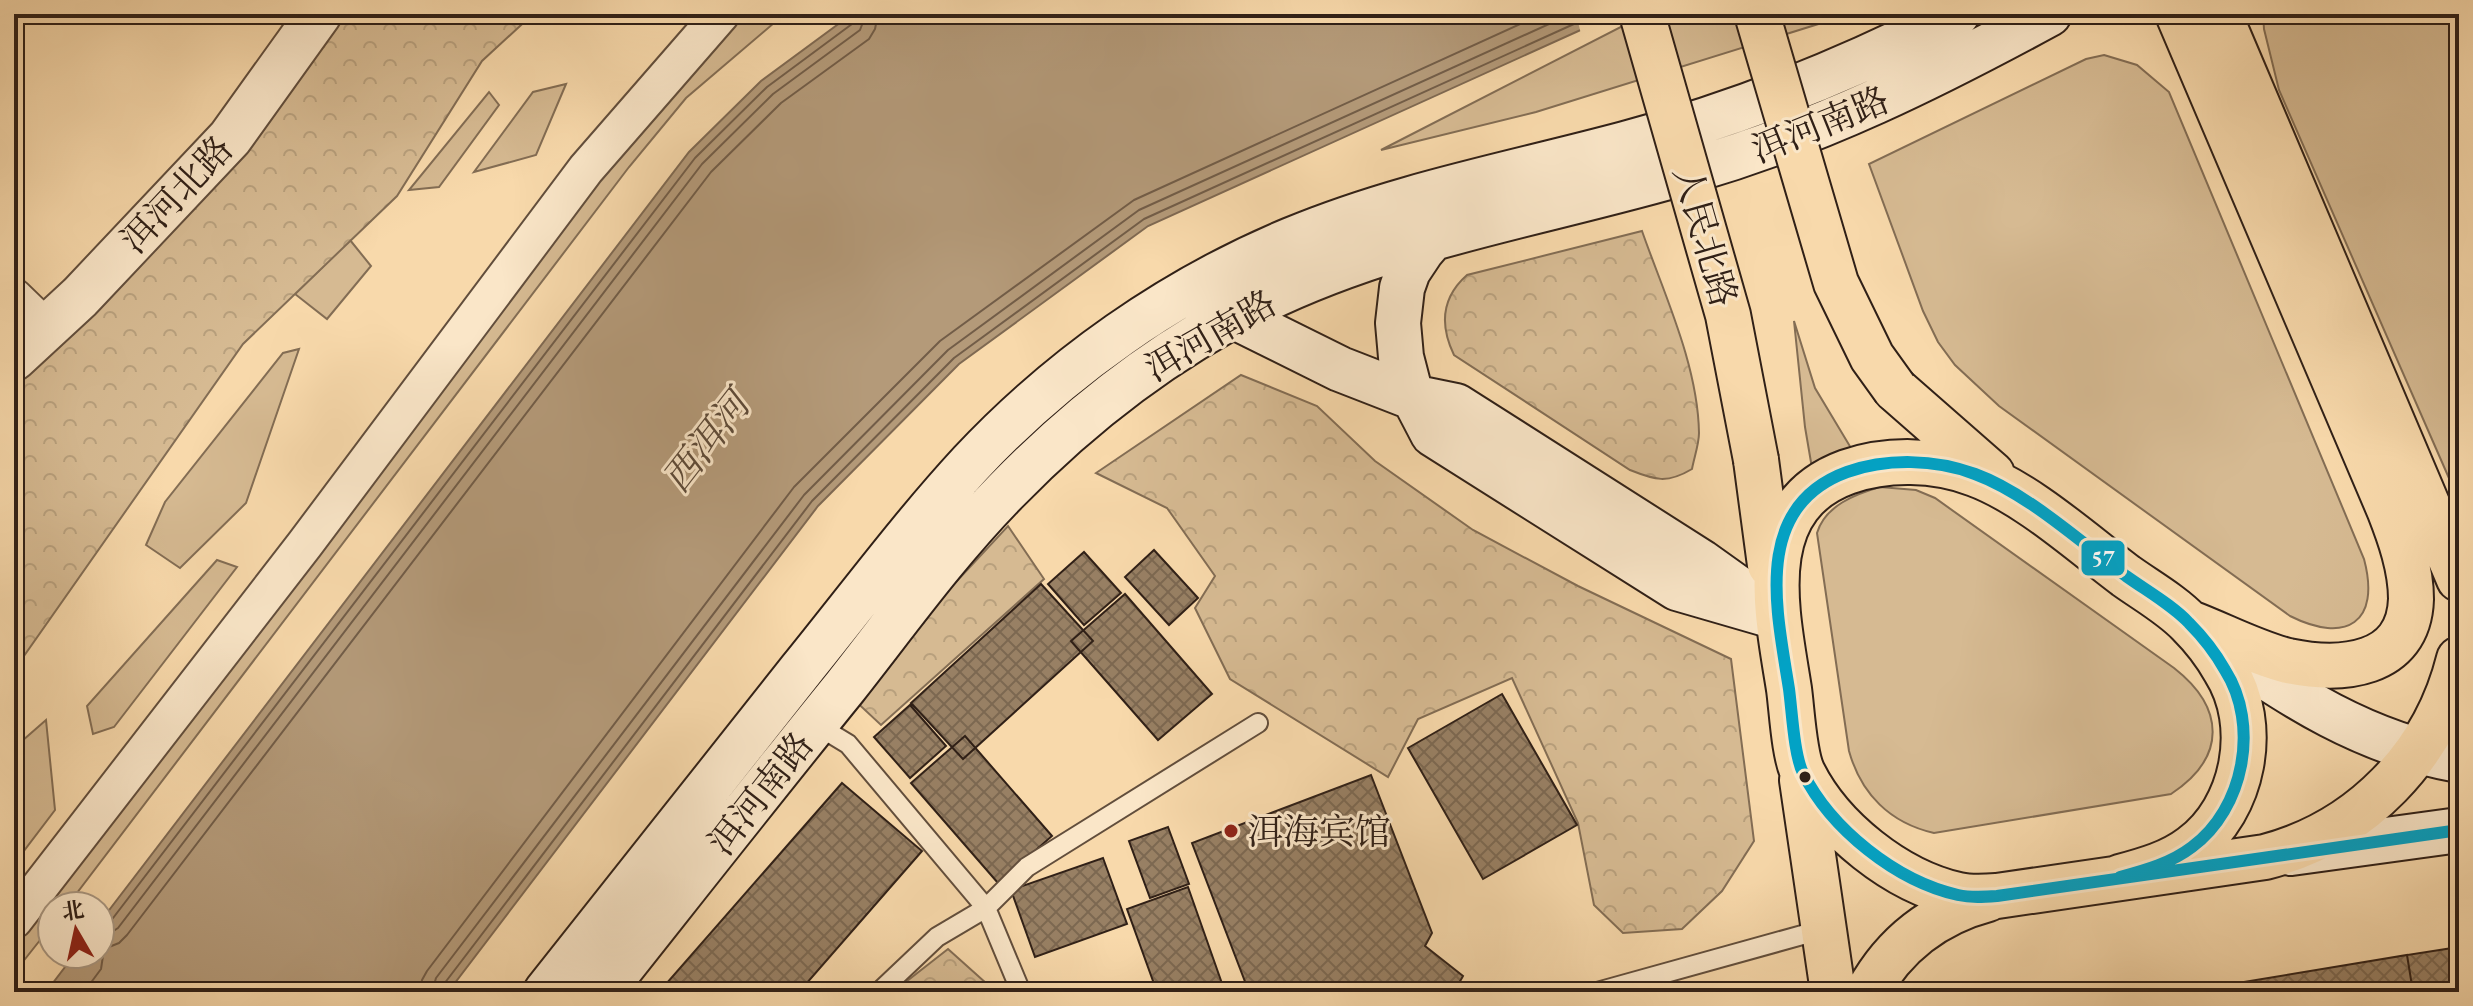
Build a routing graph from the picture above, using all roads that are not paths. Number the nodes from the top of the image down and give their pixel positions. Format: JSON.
{"nodes":[{"id":1,"x":319,"y":14,"type":"edge"},
{"id":2,"x":721,"y":14,"type":"edge"},
{"id":3,"x":1642,"y":14,"type":"edge"},
{"id":4,"x":1757,"y":14,"type":"edge"},
{"id":5,"x":1957,"y":14,"type":"edge"},
{"id":6,"x":2049,"y":14,"type":"edge"},
{"id":7,"x":2178,"y":14,"type":"edge"},
{"id":8,"x":2219,"y":14,"type":"edge"},
{"id":9,"x":1480,"y":180,"type":"junction"},
{"id":10,"x":1432,"y":238,"type":"junction"},
{"id":11,"x":1186,"y":292,"type":"junction"},
{"id":12,"x":14,"y":297,"type":"edge"},
{"id":13,"x":1234,"y":316,"type":"junction"},
{"id":14,"x":46,"y":328,"type":"junction"},
{"id":15,"x":14,"y":358,"type":"edge"},
{"id":16,"x":1412,"y":397,"type":"junction"},
{"id":17,"x":2012,"y":491,"type":"junction"},
{"id":18,"x":2459,"y":579,"type":"edge"},
{"id":19,"x":1777,"y":617,"type":"junction"},
{"id":20,"x":2188,"y":622,"type":"junction"},
{"id":21,"x":2459,"y":659,"type":"edge"},
{"id":22,"x":1258,"y":723,"type":"dead end"},
{"id":23,"x":815,"y":724,"type":"junction"},
{"id":24,"x":2417,"y":751,"type":"junction"},
{"id":25,"x":2459,"y":760,"type":"edge"},
{"id":26,"x":1801,"y":770,"type":"junction"},
{"id":27,"x":2459,"y":830,"type":"edge"},
{"id":28,"x":2265,"y":857,"type":"junction"},
{"id":29,"x":2120,"y":877,"type":"junction"},
{"id":30,"x":1997,"y":896,"type":"junction"},
{"id":31,"x":986,"y":908,"type":"junction"},
{"id":32,"x":14,"y":920,"type":"edge"},
{"id":33,"x":1824,"y":929,"type":"junction"},
{"id":34,"x":546,"y":992,"type":"edge"},
{"id":35,"x":602,"y":992,"type":"edge"},
{"id":36,"x":879,"y":992,"type":"edge"},
{"id":37,"x":1021,"y":992,"type":"edge"},
{"id":38,"x":1597,"y":992,"type":"edge"},
{"id":39,"x":1833,"y":992,"type":"edge"},
{"id":40,"x":1868,"y":992,"type":"edge"}],
"edges":[{"from":1,"to":14,"type":"main road","name":"洱河北路"},
{"from":2,"to":32,"type":"street"},
{"from":3,"to":19,"type":"main road","name":"人民北路","bridge":true},
{"from":4,"to":17,"type":"main road","bridge":true},
{"from":5,"to":9,"type":"main road","name":"洱河南路"},
{"from":6,"to":10,"type":"main road","name":"洱河南路"},
{"from":7,"to":20,"type":"main road"},
{"from":8,"to":18,"type":"main road"},
{"from":9,"to":10,"type":"main road"},
{"from":9,"to":11,"type":"main road","name":"洱河南路"},
{"from":10,"to":13,"type":"main road","name":"洱河南路"},
{"from":10,"to":16,"type":"main road"},
{"from":11,"to":13,"type":"main road"},
{"from":11,"to":34,"type":"main road","name":"洱河南路"},
{"from":12,"to":14,"type":"street"},
{"from":13,"to":16,"type":"main road"},
{"from":13,"to":23,"type":"main road","name":"洱河南路"},
{"from":14,"to":15,"type":"main road","name":"洱河北路"},
{"from":16,"to":19,"type":"main road"},
{"from":17,"to":19,"type":"main road"},
{"from":17,"to":20,"type":"main road"},
{"from":19,"to":26,"type":"main road"},
{"from":20,"to":24,"type":"main road"},
{"from":20,"to":29,"type":"main road"},
{"from":21,"to":24,"type":"main road"},
{"from":22,"to":31,"type":"lane"},
{"from":23,"to":31,"type":"lane"},
{"from":23,"to":35,"type":"main road","name":"洱河南路"},
{"from":24,"to":25,"type":"main road"},
{"from":24,"to":28,"type":"main road"},
{"from":26,"to":30,"type":"main road"},
{"from":26,"to":33,"type":"main road"},
{"from":27,"to":28,"type":"main road"},
{"from":28,"to":29,"type":"main road"},
{"from":29,"to":30,"type":"main road"},
{"from":30,"to":40,"type":"main road"},
{"from":31,"to":36,"type":"lane"},
{"from":31,"to":37,"type":"lane"},
{"from":33,"to":38,"type":"lane"},
{"from":33,"to":39,"type":"main road"}]}
